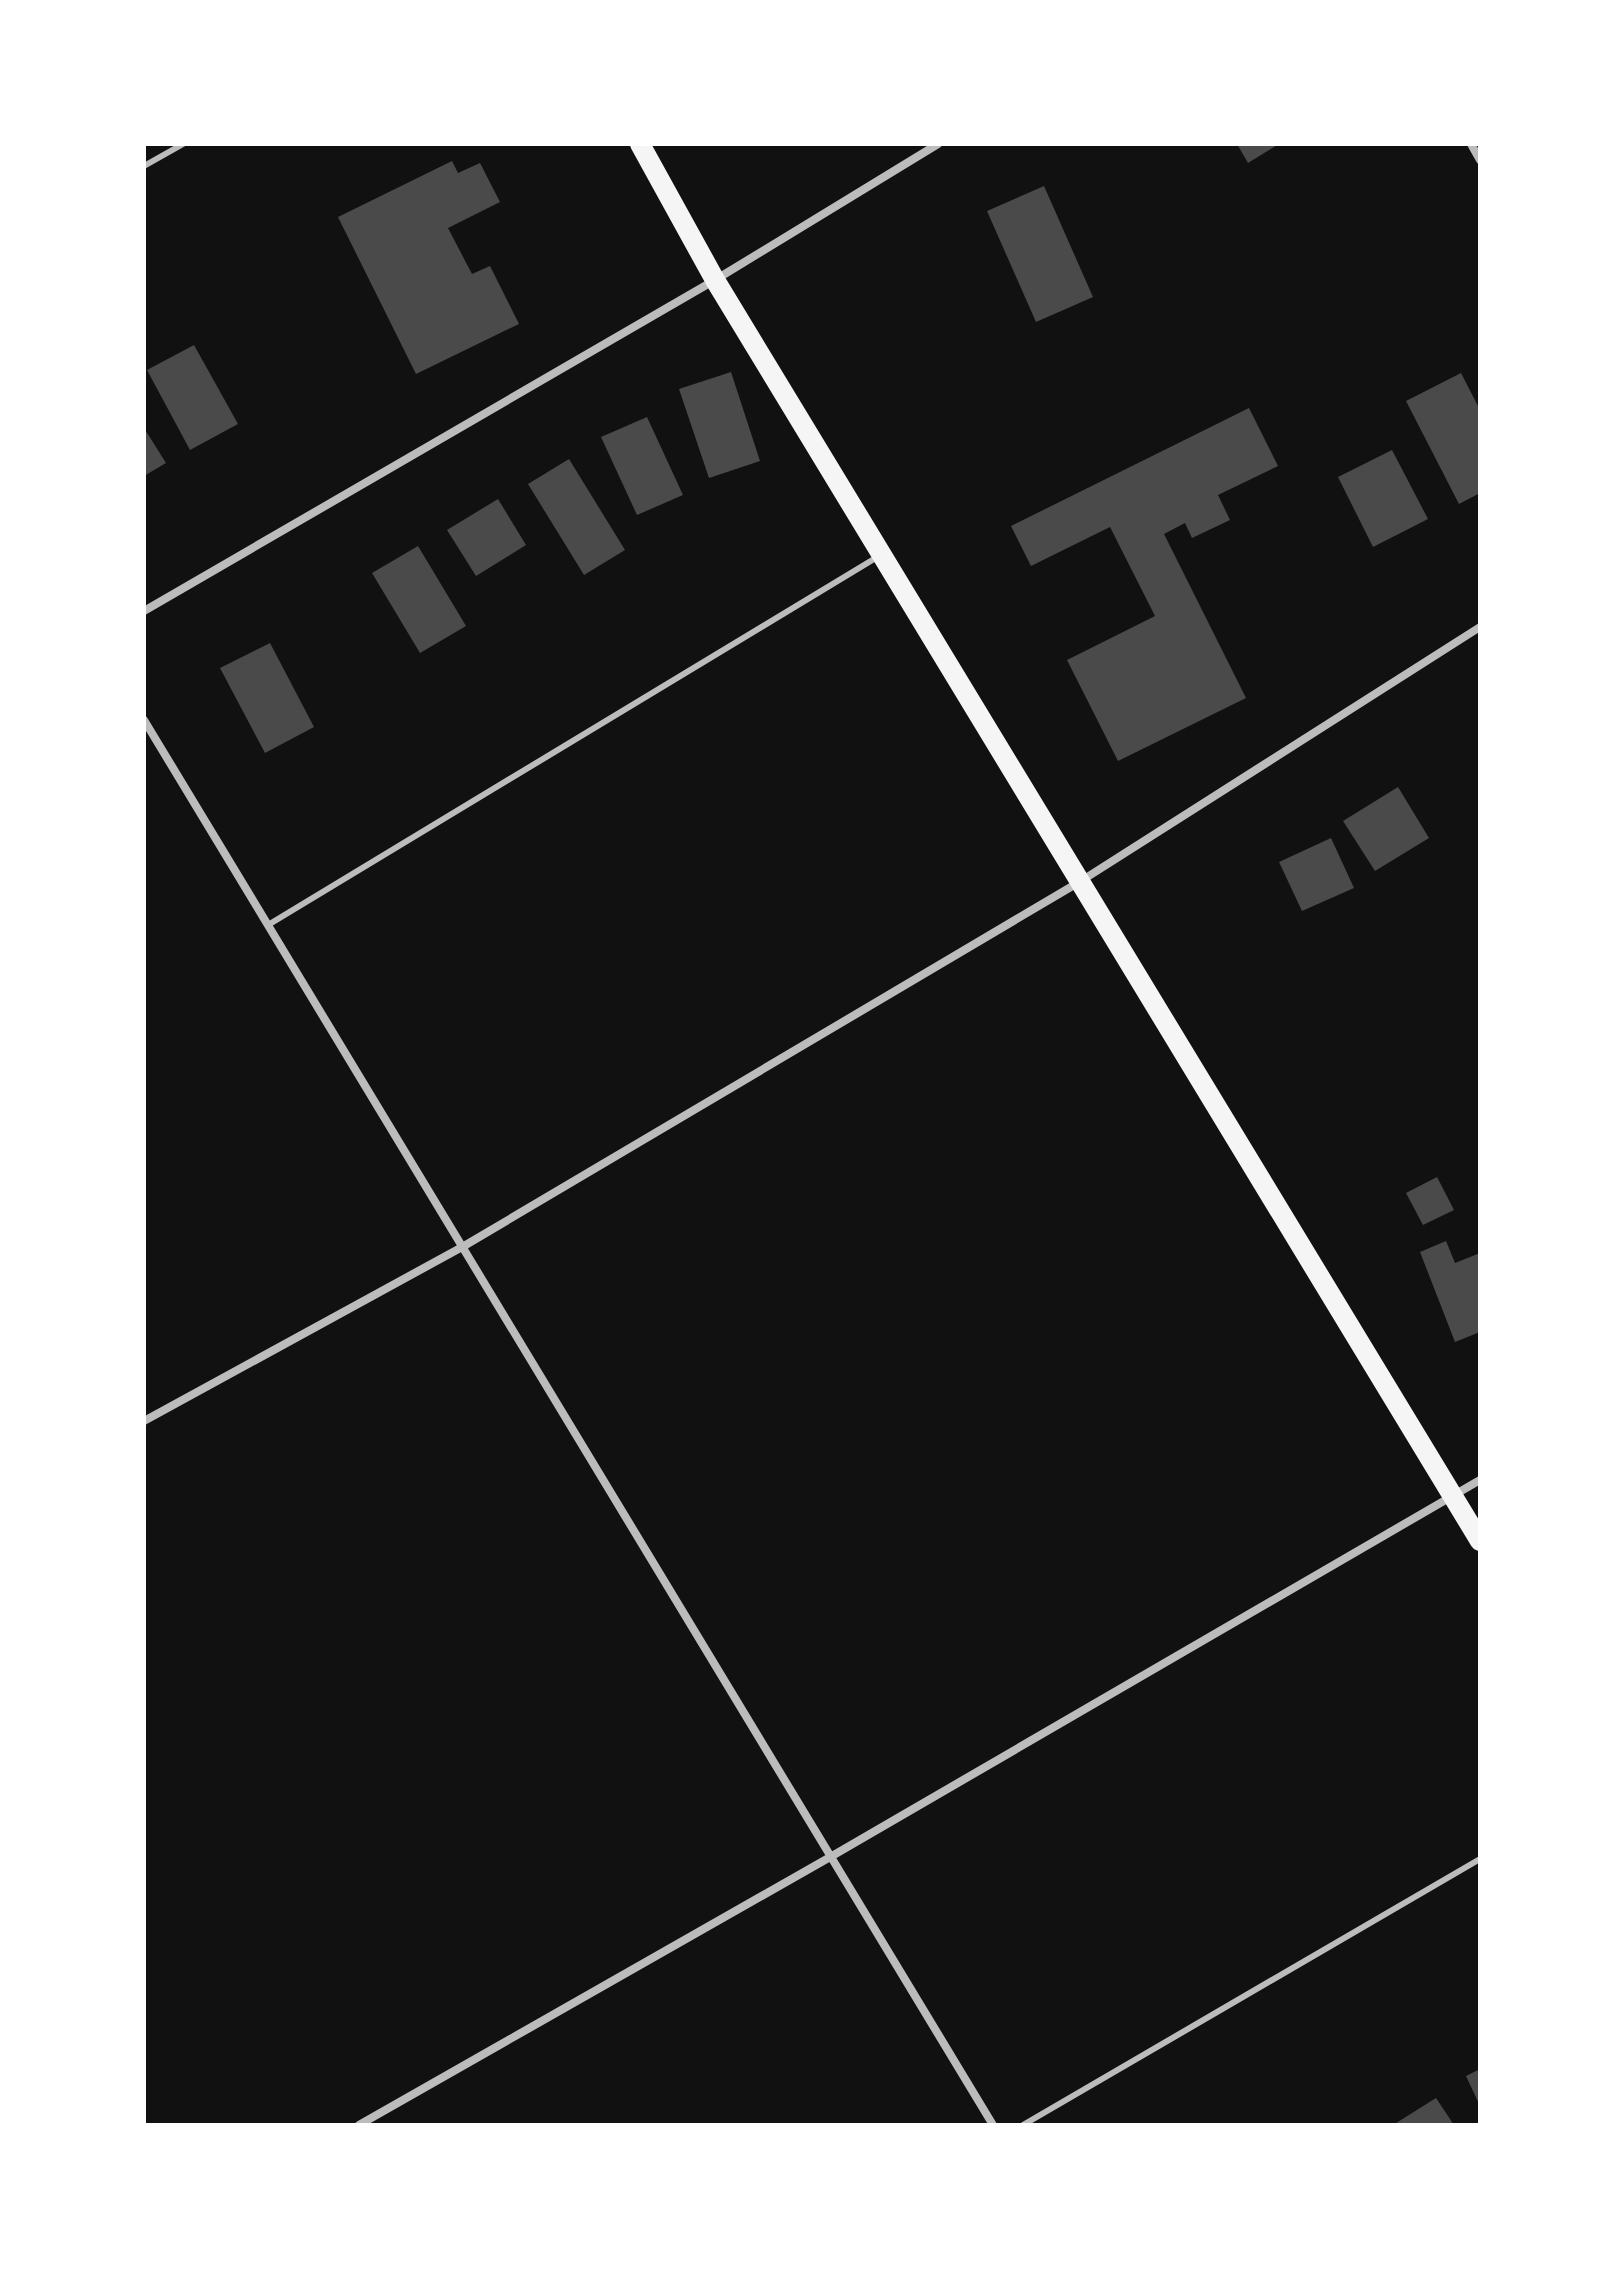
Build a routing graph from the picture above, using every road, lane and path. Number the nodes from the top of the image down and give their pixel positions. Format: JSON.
{"nodes":[{"id":1,"x":183,"y":144,"type":"edge"},
{"id":2,"x":640,"y":144,"type":"edge"},
{"id":3,"x":938,"y":144,"type":"edge"},
{"id":4,"x":1471,"y":144,"type":"edge"},
{"id":5,"x":1480,"y":160,"type":"edge"},
{"id":6,"x":144,"y":166,"type":"edge"},
{"id":7,"x":715,"y":280,"type":"junction"},
{"id":8,"x":882,"y":554,"type":"junction"},
{"id":9,"x":144,"y":611,"type":"edge"},
{"id":10,"x":1480,"y":627,"type":"edge"},
{"id":11,"x":144,"y":720,"type":"edge"},
{"id":12,"x":1081,"y":881,"type":"junction"},
{"id":13,"x":268,"y":925,"type":"junction"},
{"id":14,"x":464,"y":1246,"type":"junction"},
{"id":15,"x":144,"y":1421,"type":"edge"},
{"id":16,"x":1480,"y":1480,"type":"edge"},
{"id":17,"x":1454,"y":1496,"type":"junction"},
{"id":18,"x":1480,"y":1541,"type":"edge"},
{"id":19,"x":832,"y":1856,"type":"junction"},
{"id":20,"x":1480,"y":1859,"type":"edge"},
{"id":21,"x":359,"y":2125,"type":"edge"},
{"id":22,"x":993,"y":2125,"type":"edge"},
{"id":23,"x":1023,"y":2125,"type":"edge"}],
"edges":[{"from":1,"to":6,"type":"lane"},
{"from":2,"to":7,"type":"main road"},
{"from":3,"to":7,"type":"street"},
{"from":4,"to":5,"type":"street"},
{"from":7,"to":8,"type":"main road"},
{"from":7,"to":9,"type":"street"},
{"from":8,"to":12,"type":"main road"},
{"from":8,"to":13,"type":"lane"},
{"from":10,"to":12,"type":"street"},
{"from":11,"to":13,"type":"street"},
{"from":12,"to":14,"type":"street"},
{"from":12,"to":17,"type":"main road"},
{"from":13,"to":14,"type":"street"},
{"from":14,"to":15,"type":"street"},
{"from":14,"to":19,"type":"street"},
{"from":16,"to":17,"type":"street"},
{"from":17,"to":18,"type":"main road"},
{"from":17,"to":19,"type":"street"},
{"from":19,"to":21,"type":"street"},
{"from":19,"to":22,"type":"street"},
{"from":20,"to":23,"type":"lane"}]}
